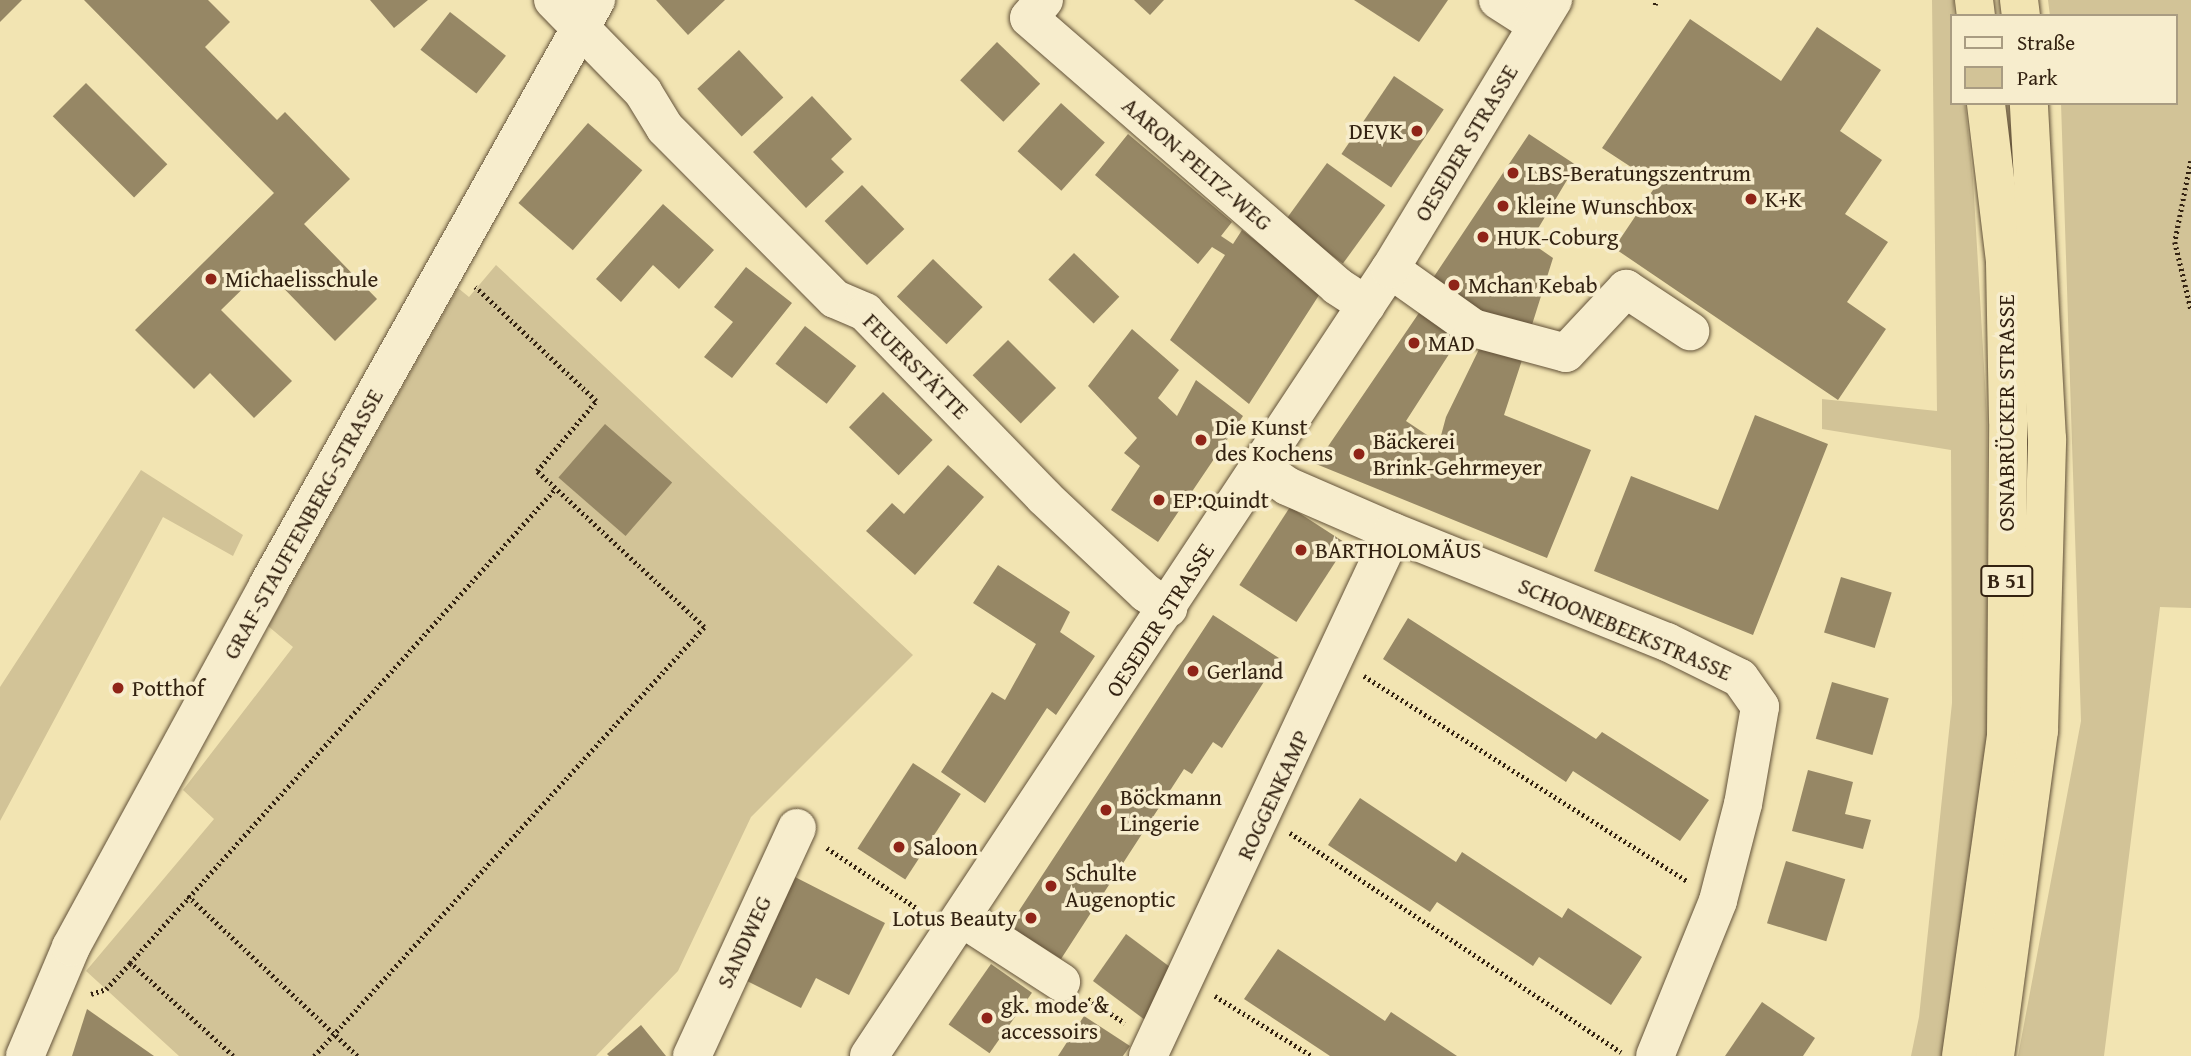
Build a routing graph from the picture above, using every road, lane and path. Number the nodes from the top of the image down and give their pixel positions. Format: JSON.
{"nodes":[{"id":1,"x":1498,"y":0,"type":"edge"},
{"id":2,"x":576,"y":8,"type":"edge"},
{"id":3,"x":1036,"y":9,"type":"edge"},
{"id":4,"x":1545,"y":13,"type":"edge"},
{"id":5,"x":1986,"y":105,"type":"edge"},
{"id":6,"x":2029,"y":105,"type":"edge"},
{"id":7,"x":2191,"y":161,"type":"edge"},
{"id":8,"x":449,"y":263,"type":"junction"},
{"id":9,"x":1390,"y":269,"type":"junction"},
{"id":10,"x":1366,"y":305,"type":"junction"},
{"id":11,"x":2191,"y":309,"type":"edge"},
{"id":12,"x":1690,"y":331,"type":"dead end"},
{"id":13,"x":1260,"y":467,"type":"junction"},
{"id":14,"x":555,"y":489,"type":"junction"},
{"id":15,"x":1393,"y":532,"type":"junction"},
{"id":16,"x":1168,"y":608,"type":"junction"},
{"id":17,"x":1337,"y":659,"type":"junction"},
{"id":18,"x":1263,"y":816,"type":"junction"},
{"id":19,"x":797,"y":828,"type":"joint"},
{"id":20,"x":188,"y":895,"type":"junction"},
{"id":21,"x":1718,"y":901,"type":"junction"},
{"id":22,"x":957,"y":925,"type":"junction"},
{"id":23,"x":130,"y":963,"type":"junction"},
{"id":24,"x":1186,"y":978,"type":"junction"},
{"id":25,"x":1061,"y":982,"type":"joint"},
{"id":26,"x":106,"y":989,"type":"dead end"},
{"id":27,"x":335,"y":1034,"type":"junction"},
{"id":28,"x":1152,"y":1049,"type":"edge"},
{"id":29,"x":25,"y":1056,"type":"edge"},
{"id":30,"x":233,"y":1056,"type":"edge"},
{"id":31,"x":314,"y":1056,"type":"edge"},
{"id":32,"x":358,"y":1056,"type":"edge"},
{"id":33,"x":692,"y":1056,"type":"edge"},
{"id":34,"x":869,"y":1056,"type":"edge"},
{"id":35,"x":1312,"y":1056,"type":"edge"},
{"id":36,"x":1628,"y":1056,"type":"edge"},
{"id":37,"x":1655,"y":1056,"type":"edge"},
{"id":38,"x":1961,"y":1056,"type":"edge"},
{"id":39,"x":1995,"y":1056,"type":"edge"}],
"edges":[{"from":1,"to":4,"type":"street"},
{"from":2,"to":8,"type":"street","name":"GRAF-STAUFFENBERG-STRASSE"},
{"from":2,"to":16,"type":"street","name":"FEUERSTÄTTE"},
{"from":3,"to":10,"type":"street","name":"AARON-PELTZ-WEG"},
{"from":4,"to":9,"type":"street","name":"OESEDER STRASSE"},
{"from":5,"to":38,"type":"highway","name":"OSNABRÜCKER STRASSE","number":"B 51"},
{"from":6,"to":39,"type":"highway","name":"OSNABRÜCKER STRASSE","number":"B 51"},
{"from":7,"to":11,"type":"path"},
{"from":8,"to":14,"type":"path"},
{"from":8,"to":29,"type":"street","name":"GRAF-STAUFFENBERG-STRASSE"},
{"from":9,"to":10,"type":"street","name":"OESEDER STRASSE"},
{"from":9,"to":12,"type":"street"},
{"from":10,"to":13,"type":"street","name":"OESEDER STRASSE"},
{"from":13,"to":15,"type":"street","name":"SCHOONEBEEKSTRASSE"},
{"from":13,"to":16,"type":"street","name":"OESEDER STRASSE"},
{"from":14,"to":20,"type":"path"},
{"from":14,"to":27,"type":"path"},
{"from":15,"to":17,"type":"street","name":"ROGGENKAMP"},
{"from":15,"to":21,"type":"street","name":"SCHOONEBEEKSTRASSE"},
{"from":16,"to":22,"type":"street","name":"OESEDER STRASSE"},
{"from":17,"to":18,"type":"street","name":"ROGGENKAMP"},
{"from":17,"to":21,"type":"path"},
{"from":18,"to":24,"type":"street","name":"ROGGENKAMP"},
{"from":18,"to":36,"type":"path"},
{"from":19,"to":22,"type":"path"},
{"from":19,"to":33,"type":"street","name":"SANDWEG"},
{"from":20,"to":23,"type":"path"},
{"from":20,"to":27,"type":"path"},
{"from":21,"to":37,"type":"street","name":"SCHOONEBEEKSTRASSE"},
{"from":22,"to":25,"type":"street"},
{"from":22,"to":34,"type":"street","name":"OESEDER STRASSE"},
{"from":23,"to":26,"type":"path"},
{"from":23,"to":30,"type":"path"},
{"from":24,"to":28,"type":"street","name":"ROGGENKAMP"},
{"from":24,"to":35,"type":"path"},
{"from":25,"to":28,"type":"path"},
{"from":27,"to":31,"type":"path"},
{"from":27,"to":32,"type":"path"}]}
